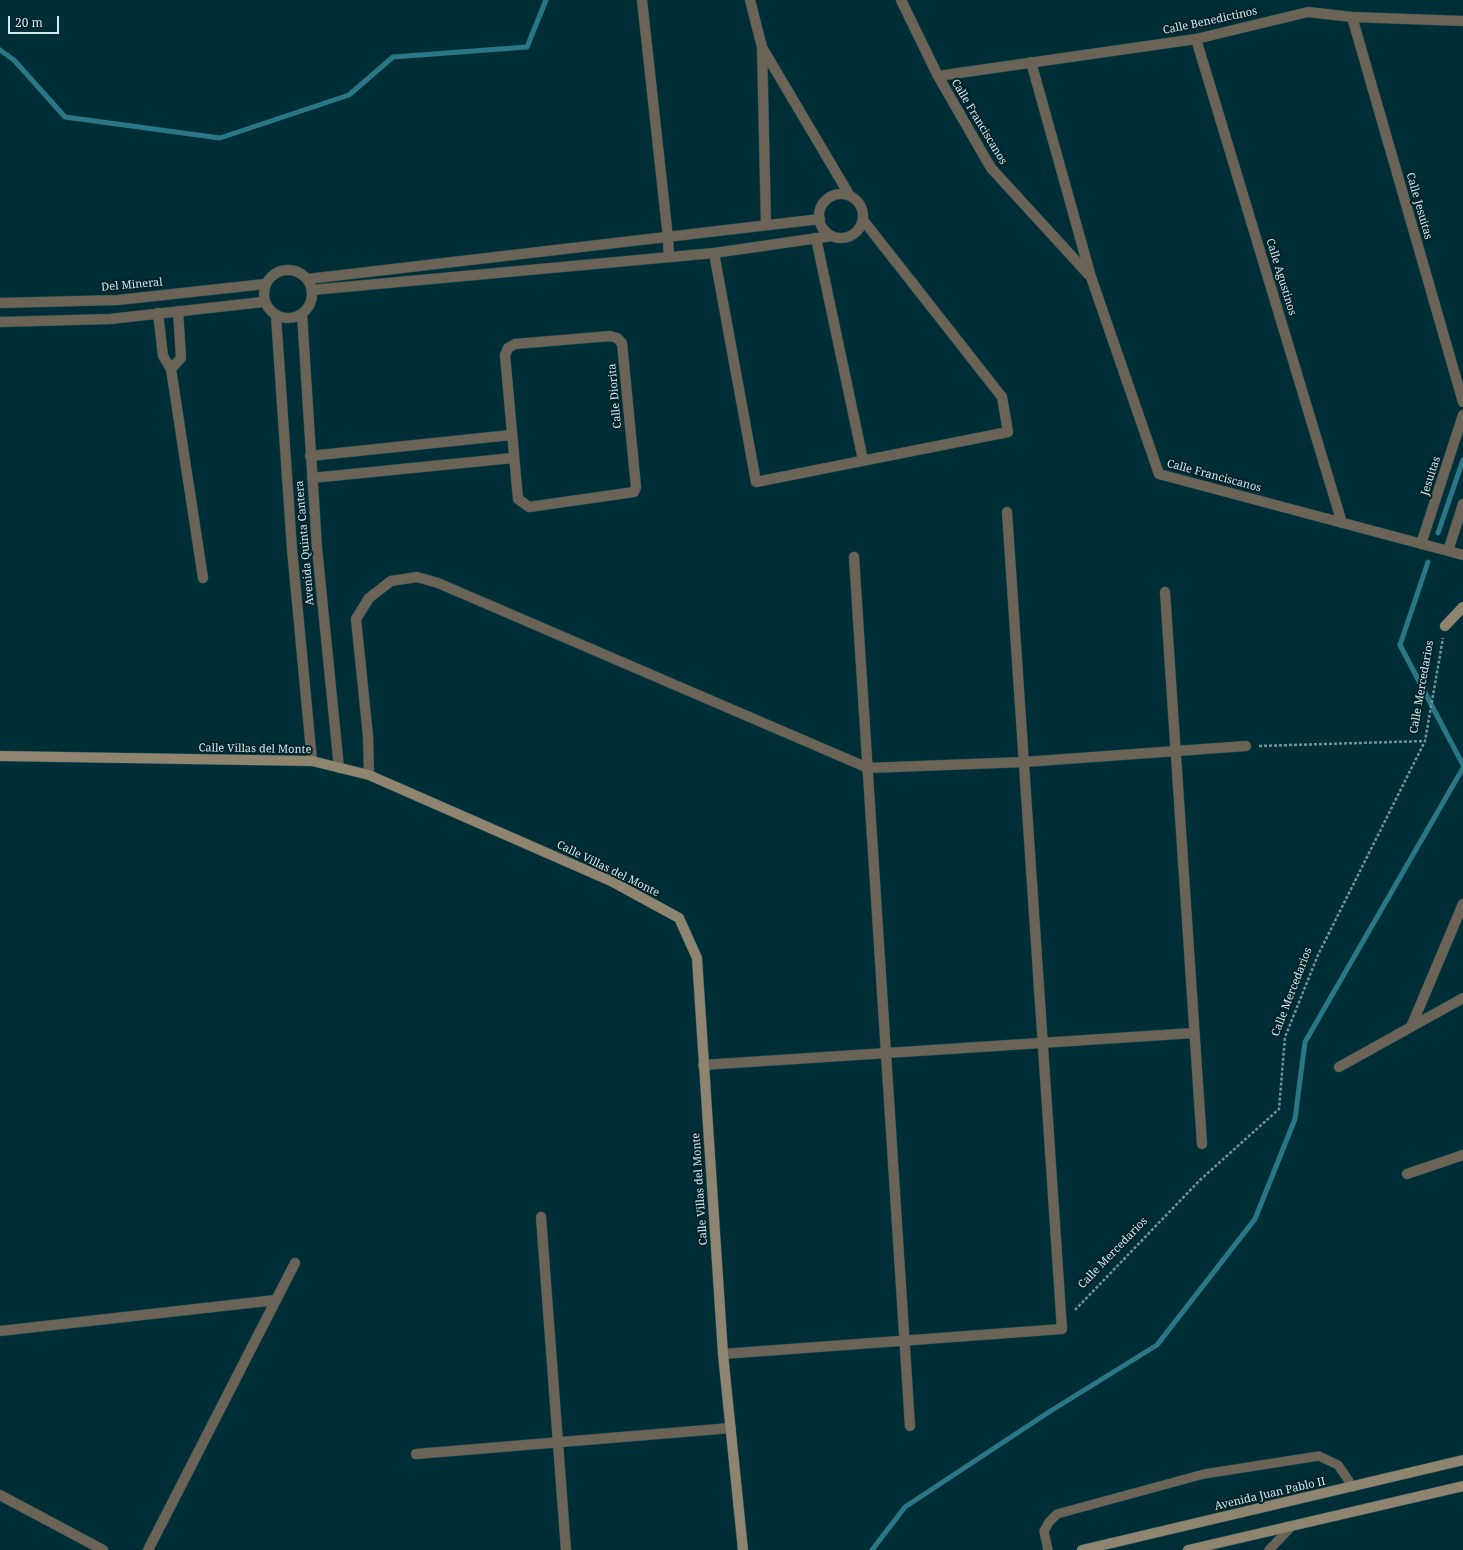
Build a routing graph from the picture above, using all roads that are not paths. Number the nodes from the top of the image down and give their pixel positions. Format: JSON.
{"nodes":[{"id":1,"x":642,"y":0,"type":"edge"},
{"id":2,"x":750,"y":0,"type":"edge"},
{"id":3,"x":901,"y":0,"type":"edge"},
{"id":4,"x":1352,"y":17,"type":"junction"},
{"id":5,"x":1463,"y":21,"type":"edge"},
{"id":6,"x":1196,"y":39,"type":"junction"},
{"id":7,"x":762,"y":47,"type":"junction"},
{"id":8,"x":1031,"y":62,"type":"junction"},
{"id":9,"x":938,"y":76,"type":"junction"},
{"id":10,"x":850,"y":196,"type":"junction"},
{"id":11,"x":820,"y":219,"type":"junction"},
{"id":12,"x":863,"y":220,"type":"junction"},
{"id":13,"x":766,"y":225,"type":"junction"},
{"id":14,"x":832,"y":236,"type":"junction"},
{"id":15,"x":668,"y":238,"type":"junction"},
{"id":16,"x":816,"y":238,"type":"junction"},
{"id":17,"x":548,"y":252,"type":"junction"},
{"id":18,"x":714,"y":253,"type":"junction"},
{"id":19,"x":669,"y":257,"type":"junction"},
{"id":20,"x":550,"y":268,"type":"junction"},
{"id":21,"x":1091,"y":277,"type":"junction"},
{"id":22,"x":308,"y":279,"type":"junction"},
{"id":23,"x":265,"y":284,"type":"junction"},
{"id":24,"x":312,"y":290,"type":"junction"},
{"id":25,"x":263,"y":302,"type":"junction"},
{"id":26,"x":0,"y":303,"type":"edge"},
{"id":27,"x":178,"y":311,"type":"junction"},
{"id":28,"x":158,"y":313,"type":"junction"},
{"id":29,"x":302,"y":314,"type":"junction"},
{"id":30,"x":276,"y":316,"type":"junction"},
{"id":31,"x":0,"y":322,"type":"edge"},
{"id":32,"x":171,"y":369,"type":"junction"},
{"id":33,"x":1463,"y":402,"type":"edge"},
{"id":34,"x":1463,"y":415,"type":"edge"},
{"id":35,"x":511,"y":436,"type":"junction"},
{"id":36,"x":310,"y":456,"type":"junction"},
{"id":37,"x":513,"y":458,"type":"junction"},
{"id":38,"x":863,"y":460,"type":"junction"},
{"id":39,"x":312,"y":478,"type":"junction"},
{"id":40,"x":1463,"y":504,"type":"edge"},
{"id":41,"x":1007,"y":512,"type":"dead end"},
{"id":42,"x":1342,"y":523,"type":"junction"},
{"id":43,"x":1421,"y":544,"type":"junction"},
{"id":44,"x":1448,"y":551,"type":"junction"},
{"id":45,"x":1463,"y":555,"type":"edge"},
{"id":46,"x":854,"y":557,"type":"dead end"},
{"id":47,"x":203,"y":578,"type":"dead end"},
{"id":48,"x":1165,"y":592,"type":"dead end"},
{"id":49,"x":1463,"y":607,"type":"edge"},
{"id":50,"x":1445,"y":626,"type":"road end"},
{"id":51,"x":1246,"y":746,"type":"road end"},
{"id":52,"x":1176,"y":751,"type":"junction"},
{"id":53,"x":0,"y":756,"type":"edge"},
{"id":54,"x":312,"y":761,"type":"junction"},
{"id":55,"x":1024,"y":762,"type":"junction"},
{"id":56,"x":339,"y":768,"type":"junction"},
{"id":57,"x":868,"y":768,"type":"junction"},
{"id":58,"x":369,"y":775,"type":"junction"},
{"id":59,"x":1463,"y":904,"type":"edge"},
{"id":60,"x":1463,"y":998,"type":"edge"},
{"id":61,"x":1410,"y":1027,"type":"junction"},
{"id":62,"x":1194,"y":1033,"type":"junction"},
{"id":63,"x":1043,"y":1043,"type":"junction"},
{"id":64,"x":886,"y":1053,"type":"junction"},
{"id":65,"x":703,"y":1065,"type":"junction"},
{"id":66,"x":1339,"y":1067,"type":"dead end"},
{"id":67,"x":1202,"y":1144,"type":"dead end"},
{"id":68,"x":1463,"y":1155,"type":"edge"},
{"id":69,"x":1407,"y":1174,"type":"dead end"},
{"id":70,"x":541,"y":1217,"type":"dead end"},
{"id":71,"x":295,"y":1263,"type":"dead end"},
{"id":72,"x":276,"y":1300,"type":"junction"},
{"id":73,"x":0,"y":1331,"type":"edge"},
{"id":74,"x":905,"y":1340,"type":"junction"},
{"id":75,"x":723,"y":1354,"type":"junction"},
{"id":76,"x":910,"y":1426,"type":"dead end"},
{"id":77,"x":731,"y":1428,"type":"junction"},
{"id":78,"x":558,"y":1442,"type":"junction"},
{"id":79,"x":416,"y":1454,"type":"dead end"},
{"id":80,"x":1463,"y":1460,"type":"edge"},
{"id":81,"x":1463,"y":1486,"type":"edge"},
{"id":82,"x":1353,"y":1487,"type":"junction"},
{"id":83,"x":0,"y":1495,"type":"edge"},
{"id":84,"x":1292,"y":1526,"type":"junction"},
{"id":85,"x":103,"y":1550,"type":"edge"},
{"id":86,"x":148,"y":1550,"type":"edge"},
{"id":87,"x":566,"y":1550,"type":"edge"},
{"id":88,"x":743,"y":1550,"type":"edge"},
{"id":89,"x":1048,"y":1550,"type":"edge"},
{"id":90,"x":1082,"y":1550,"type":"edge"},
{"id":91,"x":1188,"y":1550,"type":"edge"},
{"id":92,"x":1269,"y":1550,"type":"edge"}],
"edges":[{"from":1,"to":15,"type":"street"},
{"from":2,"to":7,"type":"street"},
{"from":3,"to":9,"type":"street","name":"Calle Franciscanos"},
{"from":4,"to":5,"type":"street","name":"Calle Benedictinos"},
{"from":4,"to":6,"type":"street","name":"Calle Benedictinos"},
{"from":4,"to":33,"type":"street","name":"Calle Jesuitas"},
{"from":6,"to":8,"type":"street","name":"Calle Benedictinos"},
{"from":6,"to":42,"type":"street","name":"Calle Agustinos"},
{"from":7,"to":10,"type":"street"},
{"from":7,"to":13,"type":"street"},
{"from":8,"to":9,"type":"street","name":"Calle Benedictinos"},
{"from":8,"to":21,"type":"street","name":"Calle Franciscanos"},
{"from":9,"to":21,"type":"street","name":"Calle Franciscanos"},
{"from":10,"to":11,"type":"street"},
{"from":10,"to":12,"type":"street"},
{"from":11,"to":13,"type":"street"},
{"from":11,"to":14,"type":"street"},
{"from":12,"to":14,"type":"street"},
{"from":12,"to":38,"type":"street"},
{"from":13,"to":15,"type":"street"},
{"from":14,"to":16,"type":"street"},
{"from":15,"to":17,"type":"street"},
{"from":15,"to":19,"type":"street"},
{"from":16,"to":18,"type":"street"},
{"from":16,"to":38,"type":"street"},
{"from":17,"to":20,"type":"street"},
{"from":17,"to":22,"type":"street"},
{"from":18,"to":19,"type":"street"},
{"from":18,"to":38,"type":"street"},
{"from":19,"to":20,"type":"street"},
{"from":20,"to":24,"type":"street"},
{"from":21,"to":42,"type":"street","name":"Calle Franciscanos"},
{"from":22,"to":23,"type":"street"},
{"from":22,"to":24,"type":"street"},
{"from":23,"to":25,"type":"street"},
{"from":23,"to":26,"type":"street","name":"Del Mineral"},
{"from":24,"to":29,"type":"street"},
{"from":25,"to":27,"type":"street"},
{"from":25,"to":30,"type":"street"},
{"from":27,"to":28,"type":"street"},
{"from":27,"to":32,"type":"street"},
{"from":28,"to":31,"type":"street"},
{"from":28,"to":32,"type":"street"},
{"from":29,"to":30,"type":"street"},
{"from":29,"to":36,"type":"street","name":"Avenida Quinta Cantera"},
{"from":30,"to":54,"type":"street","name":"Avenida Quinta Cantera"},
{"from":32,"to":47,"type":"street"},
{"from":34,"to":43,"type":"street","name":"Jesuitas"},
{"from":35,"to":36,"type":"street"},
{"from":35,"to":37,"type":"street","name":"Calle Diorita"},
{"from":35,"to":37,"type":"street","name":"Calle Diorita"},
{"from":36,"to":39,"type":"street","name":"Avenida Quinta Cantera"},
{"from":37,"to":39,"type":"street"},
{"from":39,"to":56,"type":"street","name":"Avenida Quinta Cantera"},
{"from":40,"to":44,"type":"street"},
{"from":41,"to":55,"type":"street"},
{"from":42,"to":43,"type":"street","name":"Calle Franciscanos"},
{"from":43,"to":44,"type":"street","name":"Calle Franciscanos"},
{"from":44,"to":45,"type":"street","name":"Calle Franciscanos"},
{"from":46,"to":57,"type":"street"},
{"from":48,"to":52,"type":"street"},
{"from":49,"to":50,"type":"street"},
{"from":51,"to":52,"type":"street"},
{"from":52,"to":55,"type":"street"},
{"from":52,"to":62,"type":"street"},
{"from":53,"to":54,"type":"street","name":"Calle Villas del Monte"},
{"from":54,"to":56,"type":"street","name":"Calle Villas del Monte"},
{"from":55,"to":57,"type":"street"},
{"from":55,"to":63,"type":"street"},
{"from":56,"to":58,"type":"street","name":"Calle Villas del Monte"},
{"from":57,"to":58,"type":"street"},
{"from":57,"to":64,"type":"street"},
{"from":58,"to":65,"type":"street","name":"Calle Villas del Monte"},
{"from":59,"to":61,"type":"street"},
{"from":60,"to":61,"type":"street"},
{"from":61,"to":66,"type":"street"},
{"from":62,"to":63,"type":"street"},
{"from":62,"to":67,"type":"street"},
{"from":63,"to":64,"type":"street"},
{"from":63,"to":74,"type":"street"},
{"from":64,"to":65,"type":"street"},
{"from":64,"to":74,"type":"street"},
{"from":65,"to":75,"type":"street","name":"Calle Villas del Monte"},
{"from":68,"to":69,"type":"street"},
{"from":70,"to":78,"type":"street"},
{"from":71,"to":72,"type":"street"},
{"from":72,"to":73,"type":"street"},
{"from":72,"to":86,"type":"street"},
{"from":74,"to":75,"type":"street"},
{"from":74,"to":76,"type":"street"},
{"from":75,"to":77,"type":"street","name":"Calle Villas del Monte"},
{"from":77,"to":78,"type":"street"},
{"from":77,"to":88,"type":"street","name":"Calle Villas del Monte"},
{"from":78,"to":79,"type":"street"},
{"from":78,"to":87,"type":"street"},
{"from":80,"to":82,"type":"street","name":"Avenida Juan Pablo II"},
{"from":81,"to":84,"type":"street"},
{"from":82,"to":89,"type":"lane"},
{"from":82,"to":90,"type":"street","name":"Avenida Juan Pablo II"},
{"from":83,"to":85,"type":"street"},
{"from":84,"to":91,"type":"street"},
{"from":84,"to":92,"type":"lane"}]}
